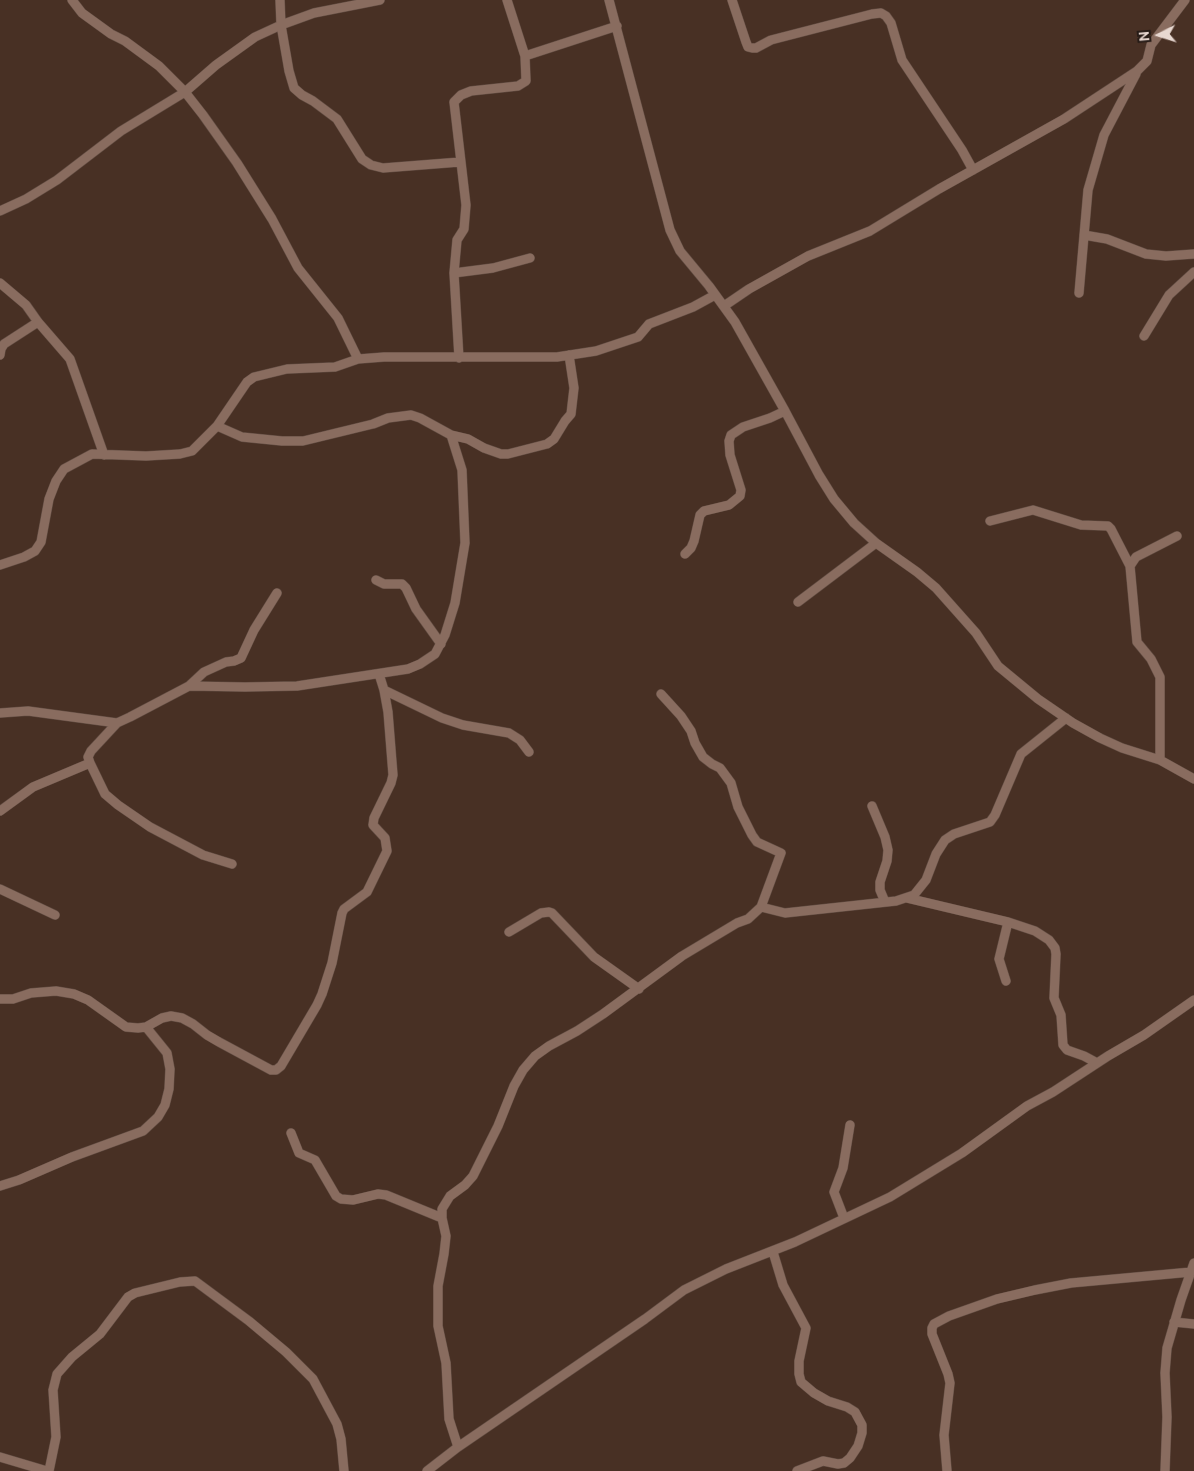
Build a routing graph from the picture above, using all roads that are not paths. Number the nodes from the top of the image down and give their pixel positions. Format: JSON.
{"nodes":[{"id":1,"x":72,"y":0,"type":"edge"},
{"id":2,"x":280,"y":0,"type":"edge"},
{"id":3,"x":380,"y":0,"type":"edge"},
{"id":4,"x":507,"y":0,"type":"edge"},
{"id":5,"x":609,"y":0,"type":"edge"},
{"id":6,"x":732,"y":0,"type":"edge"},
{"id":7,"x":1186,"y":0,"type":"edge"},
{"id":8,"x":281,"y":24,"type":"junction"},
{"id":9,"x":617,"y":26,"type":"junction"},
{"id":10,"x":525,"y":56,"type":"junction"},
{"id":11,"x":1137,"y":72,"type":"junction"},
{"id":12,"x":185,"y":92,"type":"junction"},
{"id":13,"x":460,"y":162,"type":"junction"},
{"id":14,"x":973,"y":170,"type":"junction"},
{"id":15,"x":0,"y":212,"type":"edge"},
{"id":16,"x":1084,"y":235,"type":"junction"},
{"id":17,"x":1194,"y":254,"type":"edge"},
{"id":18,"x":530,"y":258,"type":"dead end"},
{"id":19,"x":1194,"y":272,"type":"edge"},
{"id":20,"x":454,"y":273,"type":"junction"},
{"id":21,"x":0,"y":283,"type":"edge"},
{"id":22,"x":1079,"y":293,"type":"dead end"},
{"id":23,"x":715,"y":295,"type":"junction"},
{"id":24,"x":724,"y":306,"type":"junction"},
{"id":25,"x":38,"y":322,"type":"junction"},
{"id":26,"x":1144,"y":336,"type":"dead end"},
{"id":27,"x":0,"y":355,"type":"edge"},
{"id":28,"x":569,"y":355,"type":"junction"},
{"id":29,"x":459,"y":358,"type":"junction"},
{"id":30,"x":358,"y":360,"type":"junction"},
{"id":31,"x":786,"y":411,"type":"junction"},
{"id":32,"x":217,"y":426,"type":"junction"},
{"id":33,"x":451,"y":436,"type":"junction"},
{"id":34,"x":104,"y":455,"type":"junction"},
{"id":35,"x":990,"y":521,"type":"dead end"},
{"id":36,"x":1177,"y":536,"type":"dead end"},
{"id":37,"x":876,"y":543,"type":"junction"},
{"id":38,"x":685,"y":554,"type":"dead end"},
{"id":39,"x":0,"y":565,"type":"edge"},
{"id":40,"x":1130,"y":566,"type":"junction"},
{"id":41,"x":376,"y":580,"type":"dead end"},
{"id":42,"x":277,"y":593,"type":"dead end"},
{"id":43,"x":798,"y":602,"type":"dead end"},
{"id":44,"x":440,"y":644,"type":"junction"},
{"id":45,"x":379,"y":674,"type":"junction"},
{"id":46,"x":189,"y":686,"type":"junction"},
{"id":47,"x":384,"y":690,"type":"junction"},
{"id":48,"x":661,"y":694,"type":"dead end"},
{"id":49,"x":0,"y":712,"type":"edge"},
{"id":50,"x":1066,"y":718,"type":"junction"},
{"id":51,"x":117,"y":722,"type":"junction"},
{"id":52,"x":529,"y":752,"type":"dead end"},
{"id":53,"x":1160,"y":760,"type":"junction"},
{"id":54,"x":90,"y":763,"type":"junction"},
{"id":55,"x":1194,"y":779,"type":"edge"},
{"id":56,"x":872,"y":806,"type":"dead end"},
{"id":57,"x":0,"y":811,"type":"edge"},
{"id":58,"x":232,"y":864,"type":"dead end"},
{"id":59,"x":0,"y":888,"type":"edge"},
{"id":60,"x":907,"y":898,"type":"junction"},
{"id":61,"x":885,"y":902,"type":"junction"},
{"id":62,"x":761,"y":907,"type":"junction"},
{"id":63,"x":55,"y":915,"type":"dead end"},
{"id":64,"x":1008,"y":922,"type":"junction"},
{"id":65,"x":509,"y":932,"type":"dead end"},
{"id":66,"x":1006,"y":981,"type":"dead end"},
{"id":67,"x":639,"y":989,"type":"junction"},
{"id":68,"x":0,"y":999,"type":"edge"},
{"id":69,"x":1194,"y":1000,"type":"edge"},
{"id":70,"x":146,"y":1027,"type":"junction"},
{"id":71,"x":1097,"y":1063,"type":"junction"},
{"id":72,"x":850,"y":1125,"type":"dead end"},
{"id":73,"x":292,"y":1133,"type":"dead end"},
{"id":74,"x":0,"y":1186,"type":"edge"},
{"id":75,"x":442,"y":1218,"type":"junction"},
{"id":76,"x":844,"y":1218,"type":"junction"},
{"id":77,"x":774,"y":1252,"type":"junction"},
{"id":78,"x":1192,"y":1268,"type":"edge"},
{"id":79,"x":1174,"y":1322,"type":"junction"},
{"id":80,"x":1194,"y":1324,"type":"edge"},
{"id":81,"x":458,"y":1447,"type":"junction"},
{"id":82,"x":0,"y":1457,"type":"edge"},
{"id":83,"x":48,"y":1471,"type":"edge"},
{"id":84,"x":344,"y":1471,"type":"edge"},
{"id":85,"x":427,"y":1471,"type":"edge"},
{"id":86,"x":796,"y":1471,"type":"edge"},
{"id":87,"x":947,"y":1471,"type":"edge"},
{"id":88,"x":1165,"y":1471,"type":"edge"}],
"edges":[{"from":1,"to":12,"type":"street"},
{"from":2,"to":8,"type":"street"},
{"from":3,"to":8,"type":"street"},
{"from":4,"to":10,"type":"street"},
{"from":5,"to":9,"type":"street"},
{"from":6,"to":14,"type":"street"},
{"from":7,"to":11,"type":"street"},
{"from":8,"to":12,"type":"street"},
{"from":8,"to":13,"type":"street"},
{"from":9,"to":10,"type":"street"},
{"from":9,"to":23,"type":"street"},
{"from":10,"to":13,"type":"street"},
{"from":11,"to":14,"type":"street"},
{"from":11,"to":16,"type":"street"},
{"from":12,"to":15,"type":"street"},
{"from":12,"to":30,"type":"street"},
{"from":13,"to":20,"type":"street"},
{"from":14,"to":24,"type":"street"},
{"from":16,"to":17,"type":"street"},
{"from":16,"to":22,"type":"street"},
{"from":18,"to":20,"type":"street"},
{"from":19,"to":26,"type":"street"},
{"from":20,"to":29,"type":"street"},
{"from":21,"to":25,"type":"street"},
{"from":23,"to":24,"type":"street"},
{"from":23,"to":28,"type":"street"},
{"from":24,"to":31,"type":"street"},
{"from":25,"to":27,"type":"street"},
{"from":25,"to":34,"type":"street"},
{"from":28,"to":29,"type":"street"},
{"from":28,"to":33,"type":"street"},
{"from":29,"to":30,"type":"street"},
{"from":30,"to":32,"type":"street"},
{"from":31,"to":37,"type":"street"},
{"from":31,"to":38,"type":"street"},
{"from":32,"to":33,"type":"street"},
{"from":32,"to":34,"type":"street"},
{"from":33,"to":44,"type":"street"},
{"from":34,"to":39,"type":"street"},
{"from":35,"to":40,"type":"street"},
{"from":36,"to":40,"type":"street"},
{"from":37,"to":43,"type":"street"},
{"from":37,"to":50,"type":"street"},
{"from":40,"to":53,"type":"street"},
{"from":41,"to":44,"type":"street"},
{"from":42,"to":46,"type":"street"},
{"from":44,"to":45,"type":"street"},
{"from":45,"to":46,"type":"street"},
{"from":45,"to":47,"type":"street"},
{"from":46,"to":51,"type":"street"},
{"from":47,"to":52,"type":"street"},
{"from":47,"to":70,"type":"street"},
{"from":48,"to":62,"type":"street"},
{"from":49,"to":51,"type":"street"},
{"from":50,"to":53,"type":"street"},
{"from":50,"to":60,"type":"street"},
{"from":51,"to":54,"type":"street"},
{"from":53,"to":55,"type":"street"},
{"from":54,"to":57,"type":"street"},
{"from":54,"to":58,"type":"street"},
{"from":56,"to":61,"type":"street"},
{"from":59,"to":63,"type":"street"},
{"from":60,"to":61,"type":"street"},
{"from":60,"to":64,"type":"street"},
{"from":61,"to":62,"type":"street"},
{"from":62,"to":67,"type":"street"},
{"from":64,"to":66,"type":"street"},
{"from":64,"to":71,"type":"street"},
{"from":65,"to":67,"type":"street"},
{"from":67,"to":75,"type":"street"},
{"from":68,"to":70,"type":"street"},
{"from":69,"to":71,"type":"street"},
{"from":70,"to":74,"type":"street"},
{"from":71,"to":76,"type":"street"},
{"from":72,"to":76,"type":"street"},
{"from":73,"to":75,"type":"street"},
{"from":75,"to":81,"type":"street"},
{"from":76,"to":77,"type":"street"},
{"from":77,"to":81,"type":"street"},
{"from":77,"to":86,"type":"street"},
{"from":78,"to":79,"type":"street"},
{"from":78,"to":87,"type":"street"},
{"from":79,"to":80,"type":"street"},
{"from":79,"to":88,"type":"street"},
{"from":81,"to":85,"type":"street"},
{"from":82,"to":83,"type":"street"},
{"from":83,"to":84,"type":"street"}]}
